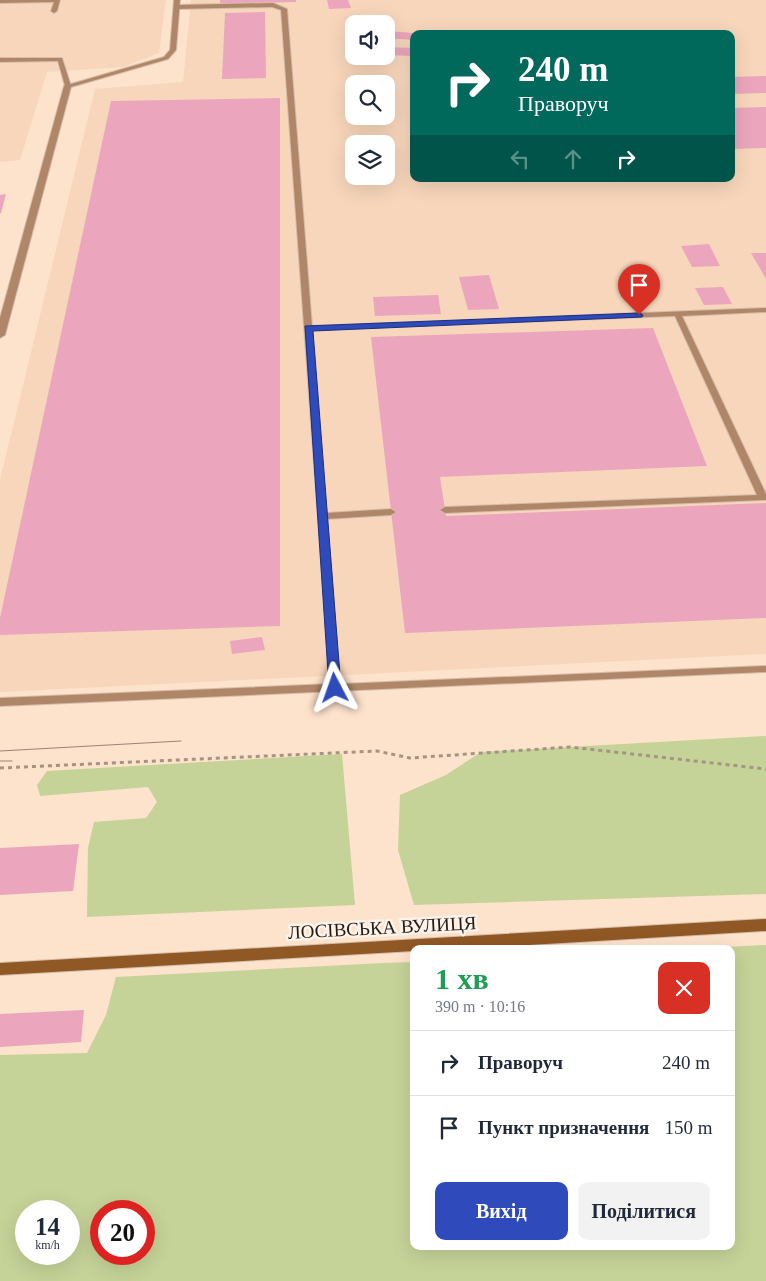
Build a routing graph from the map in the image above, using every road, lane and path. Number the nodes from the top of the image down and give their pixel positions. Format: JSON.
{"nodes":[{"id":1,"x":56,"y":0,"type":"edge"},
{"id":2,"x":0,"y":1,"type":"edge"},
{"id":3,"x":177,"y":4,"type":"edge"},
{"id":4,"x":54,"y":11,"type":"dead end"},
{"id":5,"x":0,"y":60,"type":"edge"},
{"id":6,"x":68,"y":86,"type":"junction"},
{"id":7,"x":766,"y":310,"type":"edge"},
{"id":8,"x":678,"y":314,"type":"junction"},
{"id":9,"x":308,"y":328,"type":"junction"},
{"id":10,"x":0,"y":335,"type":"edge"},
{"id":11,"x":765,"y":497,"type":"edge"},
{"id":12,"x":445,"y":510,"type":"dead end"},
{"id":13,"x":391,"y":512,"type":"dead end"},
{"id":14,"x":325,"y":516,"type":"dead end"},
{"id":15,"x":766,"y":669,"type":"edge"},
{"id":16,"x":335,"y":688,"type":"junction"},
{"id":17,"x":0,"y":702,"type":"edge"},
{"id":18,"x":0,"y":768,"type":"edge"},
{"id":19,"x":766,"y":769,"type":"edge"},
{"id":20,"x":766,"y":926,"type":"edge"},
{"id":21,"x":428,"y":945,"type":"edge"},
{"id":22,"x":410,"y":946,"type":"edge"},
{"id":23,"x":0,"y":969,"type":"edge"}],
"edges":[{"from":1,"to":2,"type":"lane"},
{"from":1,"to":4,"type":"lane"},
{"from":3,"to":6,"type":"street"},
{"from":3,"to":9,"type":"lane"},
{"from":5,"to":6,"type":"lane"},
{"from":6,"to":10,"type":"street"},
{"from":7,"to":8,"type":"lane"},
{"from":8,"to":9,"type":"lane"},
{"from":8,"to":11,"type":"lane"},
{"from":9,"to":16,"type":"lane"},
{"from":11,"to":12,"type":"lane"},
{"from":13,"to":14,"type":"lane"},
{"from":15,"to":16,"type":"lane"},
{"from":16,"to":17,"type":"lane"},
{"from":18,"to":19,"type":"path"},
{"from":20,"to":21,"type":"main road","name":"ЛОСІВСЬКА ВУЛИЦЯ"},
{"from":22,"to":23,"type":"main road","name":"ЛОСІВСЬКА ВУЛИЦЯ"}]}
